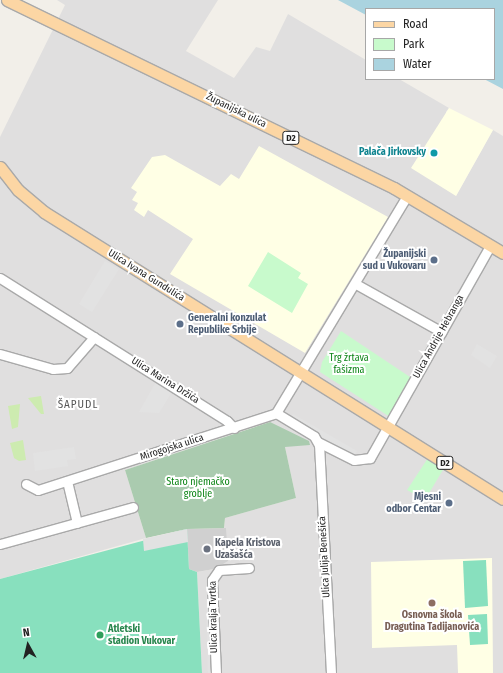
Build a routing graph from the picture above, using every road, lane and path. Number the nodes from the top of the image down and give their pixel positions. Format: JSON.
{"nodes":[{"id":1,"x":7,"y":0,"type":"edge"},
{"id":2,"x":0,"y":167,"type":"edge"},
{"id":3,"x":407,"y":196,"type":"junction"},
{"id":4,"x":490,"y":246,"type":"junction"},
{"id":5,"x":503,"y":253,"type":"edge"},
{"id":6,"x":0,"y":278,"type":"edge"},
{"id":7,"x":356,"y":284,"type":"junction"},
{"id":8,"x":442,"y":332,"type":"junction"},
{"id":9,"x":94,"y":337,"type":"junction"},
{"id":10,"x":0,"y":354,"type":"edge"},
{"id":11,"x":301,"y":373,"type":"junction"},
{"id":12,"x":276,"y":413,"type":"junction"},
{"id":13,"x":388,"y":427,"type":"junction"},
{"id":14,"x":234,"y":428,"type":"junction"},
{"id":15,"x":318,"y":442,"type":"junction"},
{"id":16,"x":67,"y":481,"type":"junction"},
{"id":17,"x":26,"y":484,"type":"dead end"},
{"id":18,"x":503,"y":499,"type":"edge"},
{"id":19,"x":133,"y":507,"type":"dead end"},
{"id":20,"x":77,"y":522,"type":"junction"},
{"id":21,"x":0,"y":544,"type":"edge"},
{"id":22,"x":249,"y":568,"type":"dead end"},
{"id":23,"x":216,"y":673,"type":"edge"},
{"id":24,"x":331,"y":673,"type":"edge"}],
"edges":[{"from":1,"to":3,"type":"main road","name":"Županijska ulica","number":"D2"},
{"from":2,"to":11,"type":"main road","name":"Ulica Ivana Gundulića","number":"D2"},
{"from":3,"to":4,"type":"main road","name":"Županijska ulica","number":"D2"},
{"from":3,"to":7,"type":"street"},
{"from":4,"to":5,"type":"main road","name":"Županijska ulica","number":"D2"},
{"from":4,"to":8,"type":"street","name":"Ulica Andrije Hebranga"},
{"from":6,"to":9,"type":"street","name":"Ulica Marina Držića"},
{"from":7,"to":8,"type":"street"},
{"from":7,"to":11,"type":"street"},
{"from":8,"to":13,"type":"street","name":"Ulica Andrije Hebranga"},
{"from":9,"to":10,"type":"street"},
{"from":9,"to":14,"type":"street","name":"Ulica Marina Držića"},
{"from":11,"to":12,"type":"street"},
{"from":11,"to":13,"type":"main road","number":"D2"},
{"from":12,"to":14,"type":"street","name":"Mirogojska ulica"},
{"from":12,"to":15,"type":"street"},
{"from":13,"to":15,"type":"street"},
{"from":13,"to":18,"type":"main road","number":"D2"},
{"from":14,"to":16,"type":"street","name":"Mirogojska ulica"},
{"from":15,"to":24,"type":"street","name":"Ulica Julija Benešića"},
{"from":16,"to":17,"type":"street","name":"Mirogojska ulica"},
{"from":16,"to":20,"type":"street"},
{"from":19,"to":20,"type":"street"},
{"from":20,"to":21,"type":"street"},
{"from":22,"to":23,"type":"street","name":"Ulica kralja Tvrtka"}]}
